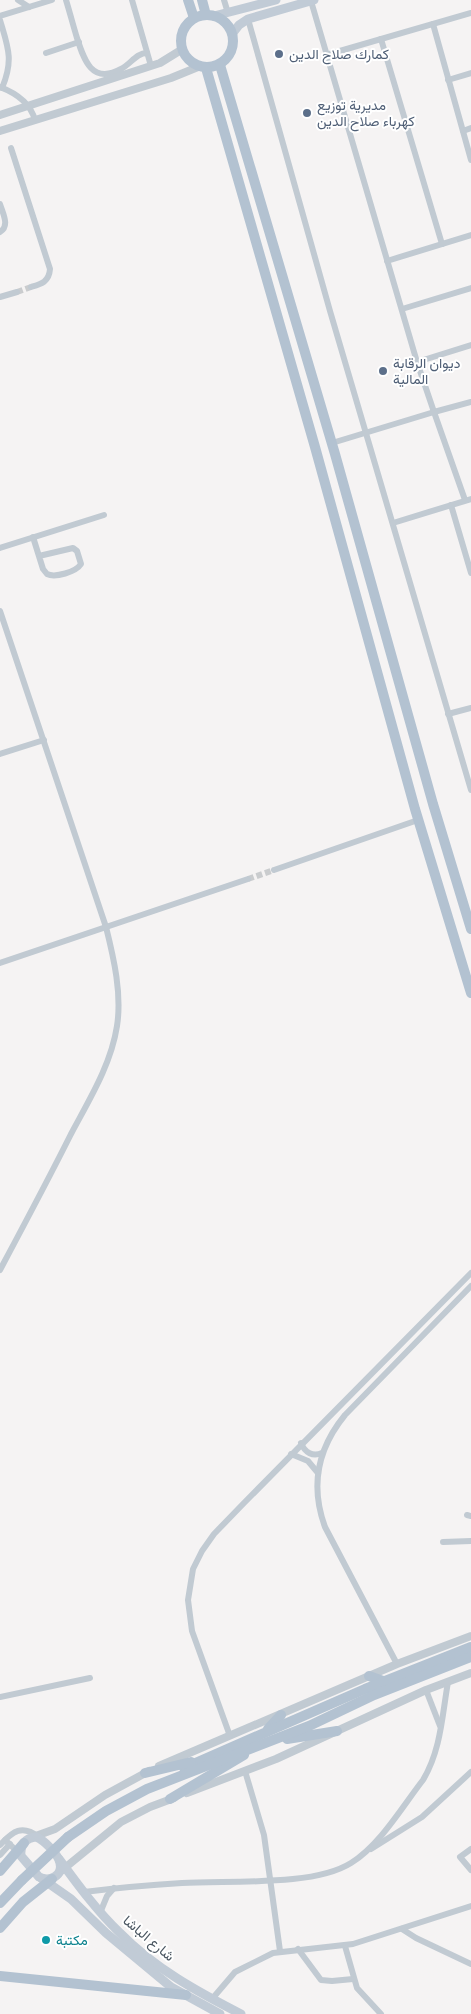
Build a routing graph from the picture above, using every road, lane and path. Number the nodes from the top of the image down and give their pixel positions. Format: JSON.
{"nodes":[{"id":1,"x":18,"y":0,"type":"edge"},
{"id":2,"x":52,"y":0,"type":"edge"},
{"id":3,"x":66,"y":0,"type":"edge"},
{"id":4,"x":132,"y":0,"type":"edge"},
{"id":5,"x":188,"y":0,"type":"edge"},
{"id":6,"x":202,"y":0,"type":"edge"},
{"id":7,"x":224,"y":0,"type":"edge"},
{"id":8,"x":276,"y":0,"type":"edge"},
{"id":9,"x":312,"y":0,"type":"edge"},
{"id":10,"x":29,"y":7,"type":"junction"},
{"id":11,"x":233,"y":12,"type":"junction"},
{"id":12,"x":471,"y":13,"type":"edge"},
{"id":13,"x":210,"y":15,"type":"junction"},
{"id":14,"x":0,"y":16,"type":"edge"},
{"id":15,"x":194,"y":18,"type":"junction"},
{"id":16,"x":0,"y":20,"type":"edge"},
{"id":17,"x":245,"y":20,"type":"junction"},
{"id":18,"x":433,"y":24,"type":"junction"},
{"id":19,"x":232,"y":34,"type":"junction"},
{"id":20,"x":381,"y":39,"type":"junction"},
{"id":21,"x":79,"y":42,"type":"junction"},
{"id":22,"x":181,"y":50,"type":"junction"},
{"id":23,"x":46,"y":53,"type":"dead end"},
{"id":24,"x":147,"y":53,"type":"junction"},
{"id":25,"x":326,"y":55,"type":"junction"},
{"id":26,"x":220,"y":65,"type":"junction"},
{"id":27,"x":151,"y":66,"type":"junction"},
{"id":28,"x":202,"y":67,"type":"junction"},
{"id":29,"x":471,"y":73,"type":"edge"},
{"id":30,"x":448,"y":80,"type":"junction"},
{"id":31,"x":1,"y":87,"type":"edge"},
{"id":32,"x":29,"y":107,"type":"junction"},
{"id":33,"x":0,"y":115,"type":"edge"},
{"id":34,"x":35,"y":120,"type":"junction"},
{"id":35,"x":471,"y":128,"type":"edge"},
{"id":36,"x":0,"y":131,"type":"edge"},
{"id":37,"x":463,"y":131,"type":"junction"},
{"id":38,"x":11,"y":148,"type":"dead end"},
{"id":39,"x":471,"y":160,"type":"edge"},
{"id":40,"x":0,"y":204,"type":"edge"},
{"id":41,"x":0,"y":232,"type":"edge"},
{"id":42,"x":471,"y":235,"type":"edge"},
{"id":43,"x":442,"y":244,"type":"junction"},
{"id":44,"x":388,"y":260,"type":"junction"},
{"id":45,"x":30,"y":287,"type":"tunnel mouth"},
{"id":46,"x":471,"y":288,"type":"edge"},
{"id":47,"x":17,"y":292,"type":"tunnel mouth"},
{"id":48,"x":0,"y":297,"type":"edge"},
{"id":49,"x":402,"y":309,"type":"junction"},
{"id":50,"x":471,"y":344,"type":"edge"},
{"id":51,"x":417,"y":362,"type":"junction"},
{"id":52,"x":471,"y":402,"type":"edge"},
{"id":53,"x":434,"y":412,"type":"junction"},
{"id":54,"x":367,"y":433,"type":"junction"},
{"id":55,"x":332,"y":443,"type":"junction"},
{"id":56,"x":468,"y":500,"type":"edge"},
{"id":57,"x":451,"y":505,"type":"junction"},
{"id":58,"x":104,"y":515,"type":"dead end"},
{"id":59,"x":393,"y":524,"type":"junction"},
{"id":60,"x":33,"y":537,"type":"junction"},
{"id":61,"x":0,"y":548,"type":"edge"},
{"id":62,"x":39,"y":556,"type":"junction"},
{"id":63,"x":471,"y":573,"type":"edge"},
{"id":64,"x":0,"y":611,"type":"edge"},
{"id":65,"x":471,"y":708,"type":"edge"},
{"id":66,"x":448,"y":714,"type":"junction"},
{"id":67,"x":44,"y":740,"type":"junction"},
{"id":68,"x":0,"y":754,"type":"edge"},
{"id":69,"x":471,"y":790,"type":"edge"},
{"id":70,"x":433,"y":804,"type":"junction"},
{"id":71,"x":415,"y":809,"type":"junction"},
{"id":72,"x":418,"y":820,"type":"junction"},
{"id":73,"x":274,"y":870,"type":"tunnel mouth"},
{"id":74,"x":248,"y":879,"type":"tunnel mouth"},
{"id":75,"x":106,"y":928,"type":"junction"},
{"id":76,"x":471,"y":929,"type":"edge"},
{"id":77,"x":0,"y":963,"type":"edge"},
{"id":78,"x":471,"y":993,"type":"edge"},
{"id":79,"x":0,"y":1270,"type":"edge"},
{"id":80,"x":471,"y":1273,"type":"edge"},
{"id":81,"x":471,"y":1286,"type":"edge"},
{"id":82,"x":301,"y":1443,"type":"junction"},
{"id":83,"x":322,"y":1453,"type":"junction"},
{"id":84,"x":291,"y":1454,"type":"junction"},
{"id":85,"x":318,"y":1473,"type":"junction"},
{"id":86,"x":471,"y":1541,"type":"edge"},
{"id":87,"x":443,"y":1542,"type":"dead end"},
{"id":88,"x":471,"y":1636,"type":"edge"},
{"id":89,"x":471,"y":1647,"type":"edge"},
{"id":90,"x":471,"y":1657,"type":"edge"},
{"id":91,"x":397,"y":1664,"type":"junction"},
{"id":92,"x":471,"y":1673,"type":"edge"},
{"id":93,"x":369,"y":1676,"type":"junction"},
{"id":94,"x":90,"y":1678,"type":"dead end"},
{"id":95,"x":383,"y":1681,"type":"junction"},
{"id":96,"x":448,"y":1682,"type":"junction"},
{"id":97,"x":426,"y":1690,"type":"junction"},
{"id":98,"x":0,"y":1697,"type":"edge"},
{"id":99,"x":281,"y":1715,"type":"junction"},
{"id":100,"x":440,"y":1728,"type":"junction"},
{"id":101,"x":337,"y":1731,"type":"junction"},
{"id":102,"x":230,"y":1736,"type":"junction"},
{"id":103,"x":265,"y":1738,"type":"junction"},
{"id":104,"x":255,"y":1747,"type":"junction"},
{"id":105,"x":201,"y":1760,"type":"junction"},
{"id":106,"x":245,"y":1770,"type":"junction"},
{"id":107,"x":471,"y":1772,"type":"edge"},
{"id":108,"x":145,"y":1773,"type":"junction"},
{"id":109,"x":147,"y":1789,"type":"junction"},
{"id":110,"x":170,"y":1800,"type":"junction"},
{"id":111,"x":21,"y":1844,"type":"edge"},
{"id":112,"x":471,"y":1848,"type":"edge"},
{"id":113,"x":368,"y":1851,"type":"junction"},
{"id":114,"x":0,"y":1855,"type":"edge"},
{"id":115,"x":59,"y":1859,"type":"junction"},
{"id":116,"x":65,"y":1868,"type":"junction"},
{"id":117,"x":471,"y":1870,"type":"edge"},
{"id":118,"x":0,"y":1871,"type":"edge"},
{"id":119,"x":49,"y":1879,"type":"junction"},
{"id":120,"x":272,"y":1880,"type":"junction"},
{"id":121,"x":114,"y":1888,"type":"junction"},
{"id":122,"x":84,"y":1892,"type":"junction"},
{"id":123,"x":0,"y":1903,"type":"edge"},
{"id":124,"x":471,"y":1906,"type":"edge"},
{"id":125,"x":100,"y":1913,"type":"junction"},
{"id":126,"x":0,"y":1928,"type":"edge"},
{"id":127,"x":402,"y":1928,"type":"junction"},
{"id":128,"x":344,"y":1946,"type":"junction"},
{"id":129,"x":298,"y":1950,"type":"junction"},
{"id":130,"x":280,"y":1951,"type":"junction"},
{"id":131,"x":471,"y":1964,"type":"edge"},
{"id":132,"x":0,"y":1976,"type":"edge"},
{"id":133,"x":353,"y":1978,"type":"junction"},
{"id":134,"x":186,"y":1995,"type":"junction"},
{"id":135,"x":217,"y":2007,"type":"edge"},
{"id":136,"x":241,"y":2014,"type":"edge"},
{"id":137,"x":381,"y":2014,"type":"edge"}],
"edges":[{"from":1,"to":10,"type":"street"},
{"from":2,"to":10,"type":"street"},
{"from":3,"to":21,"type":"street"},
{"from":4,"to":24,"type":"street"},
{"from":5,"to":15,"type":"main road"},
{"from":6,"to":13,"type":"main road"},
{"from":7,"to":11,"type":"street"},
{"from":8,"to":11,"type":"main road"},
{"from":9,"to":17,"type":"main road"},
{"from":9,"to":25,"type":"street"},
{"from":10,"to":14,"type":"street"},
{"from":11,"to":13,"type":"main road"},
{"from":11,"to":17,"type":"main road"},
{"from":12,"to":18,"type":"street"},
{"from":13,"to":15,"type":"main road"},
{"from":13,"to":19,"type":"main road"},
{"from":15,"to":22,"type":"main road"},
{"from":16,"to":31,"type":"street"},
{"from":17,"to":19,"type":"main road"},
{"from":17,"to":54,"type":"street"},
{"from":18,"to":20,"type":"street"},
{"from":18,"to":30,"type":"street"},
{"from":19,"to":26,"type":"main road"},
{"from":20,"to":25,"type":"street"},
{"from":20,"to":43,"type":"street"},
{"from":21,"to":23,"type":"street"},
{"from":21,"to":24,"type":"street"},
{"from":22,"to":27,"type":"street"},
{"from":22,"to":28,"type":"main road"},
{"from":24,"to":27,"type":"street"},
{"from":25,"to":44,"type":"street"},
{"from":26,"to":28,"type":"main road"},
{"from":26,"to":55,"type":"main road"},
{"from":27,"to":32,"type":"street"},
{"from":28,"to":34,"type":"street"},
{"from":28,"to":71,"type":"main road"},
{"from":29,"to":30,"type":"street"},
{"from":30,"to":37,"type":"street"},
{"from":31,"to":32,"type":"street"},
{"from":32,"to":33,"type":"street"},
{"from":32,"to":34,"type":"street"},
{"from":34,"to":36,"type":"street"},
{"from":35,"to":37,"type":"street"},
{"from":37,"to":39,"type":"street"},
{"from":38,"to":45,"type":"street"},
{"from":40,"to":41,"type":"street"},
{"from":42,"to":43,"type":"street"},
{"from":43,"to":44,"type":"street"},
{"from":44,"to":49,"type":"street"},
{"from":46,"to":49,"type":"street"},
{"from":47,"to":48,"type":"street"},
{"from":49,"to":51,"type":"street"},
{"from":50,"to":51,"type":"street"},
{"from":51,"to":53,"type":"street"},
{"from":52,"to":53,"type":"street"},
{"from":53,"to":54,"type":"street"},
{"from":53,"to":56,"type":"street"},
{"from":54,"to":55,"type":"street"},
{"from":54,"to":59,"type":"street"},
{"from":55,"to":70,"type":"main road"},
{"from":56,"to":57,"type":"street"},
{"from":57,"to":59,"type":"street"},
{"from":57,"to":63,"type":"street"},
{"from":58,"to":60,"type":"street"},
{"from":59,"to":66,"type":"street"},
{"from":60,"to":61,"type":"street"},
{"from":60,"to":62,"type":"street"},
{"from":62,"to":62,"type":"street"},
{"from":64,"to":67,"type":"street"},
{"from":65,"to":66,"type":"street"},
{"from":66,"to":69,"type":"street"},
{"from":67,"to":68,"type":"street"},
{"from":67,"to":75,"type":"street"},
{"from":70,"to":71,"type":"main road"},
{"from":70,"to":76,"type":"main road"},
{"from":71,"to":72,"type":"main road"},
{"from":72,"to":73,"type":"street"},
{"from":72,"to":78,"type":"main road"},
{"from":74,"to":75,"type":"street"},
{"from":75,"to":77,"type":"street"},
{"from":75,"to":79,"type":"street"},
{"from":80,"to":82,"type":"street"},
{"from":81,"to":83,"type":"street"},
{"from":82,"to":83,"type":"street"},
{"from":82,"to":84,"type":"street"},
{"from":83,"to":85,"type":"street"},
{"from":84,"to":85,"type":"street"},
{"from":84,"to":102,"type":"street"},
{"from":85,"to":91,"type":"street"},
{"from":86,"to":87,"type":"street"},
{"from":88,"to":91,"type":"street"},
{"from":89,"to":95,"type":"main road"},
{"from":90,"to":103,"type":"main road"},
{"from":91,"to":93,"type":"street"},
{"from":92,"to":96,"type":"street"},
{"from":93,"to":95,"type":"main road"},
{"from":93,"to":99,"type":"street"},
{"from":94,"to":98,"type":"street"},
{"from":95,"to":103,"type":"main road"},
{"from":96,"to":97,"type":"street"},
{"from":96,"to":100,"type":"street"},
{"from":97,"to":100,"type":"street"},
{"from":97,"to":101,"type":"street"},
{"from":99,"to":102,"type":"street"},
{"from":99,"to":103,"type":"main road"},
{"from":100,"to":113,"type":"street"},
{"from":101,"to":103,"type":"main road"},
{"from":101,"to":106,"type":"street"},
{"from":102,"to":108,"type":"street"},
{"from":103,"to":104,"type":"main road"},
{"from":103,"to":105,"type":"main road"},
{"from":104,"to":109,"type":"main road"},
{"from":104,"to":110,"type":"main road"},
{"from":105,"to":108,"type":"main road"},
{"from":105,"to":109,"type":"main road"},
{"from":106,"to":110,"type":"street"},
{"from":106,"to":120,"type":"street"},
{"from":107,"to":113,"type":"street"},
{"from":108,"to":111,"type":"street"},
{"from":109,"to":123,"type":"main road","bridge":true},
{"from":110,"to":116,"type":"street"},
{"from":111,"to":114,"type":"street"},
{"from":111,"to":115,"type":"main road","name":"شارع الباشا"},
{"from":111,"to":118,"type":"main road"},
{"from":111,"to":119,"type":"main road"},
{"from":112,"to":117,"type":"street"},
{"from":113,"to":120,"type":"street"},
{"from":115,"to":116,"type":"main road","name":"شارع الباشا"},
{"from":115,"to":119,"type":"main road"},
{"from":116,"to":119,"type":"street"},
{"from":116,"to":122,"type":"main road","name":"شارع الباشا"},
{"from":119,"to":126,"type":"main road"},
{"from":119,"to":134,"type":"main road"},
{"from":120,"to":121,"type":"street"},
{"from":120,"to":130,"type":"street"},
{"from":121,"to":122,"type":"street"},
{"from":121,"to":125,"type":"street"},
{"from":122,"to":125,"type":"main road","name":"شارع الباشا"},
{"from":124,"to":127,"type":"street"},
{"from":125,"to":135,"type":"main road","name":"شارع الباشا"},
{"from":127,"to":128,"type":"street"},
{"from":127,"to":131,"type":"street"},
{"from":128,"to":129,"type":"street"},
{"from":128,"to":133,"type":"street"},
{"from":129,"to":130,"type":"street"},
{"from":129,"to":133,"type":"street"},
{"from":130,"to":135,"type":"street"},
{"from":132,"to":134,"type":"main road"},
{"from":133,"to":137,"type":"street"},
{"from":134,"to":135,"type":"main road"},
{"from":135,"to":136,"type":"main road","name":"شارع الباشا"}]}
